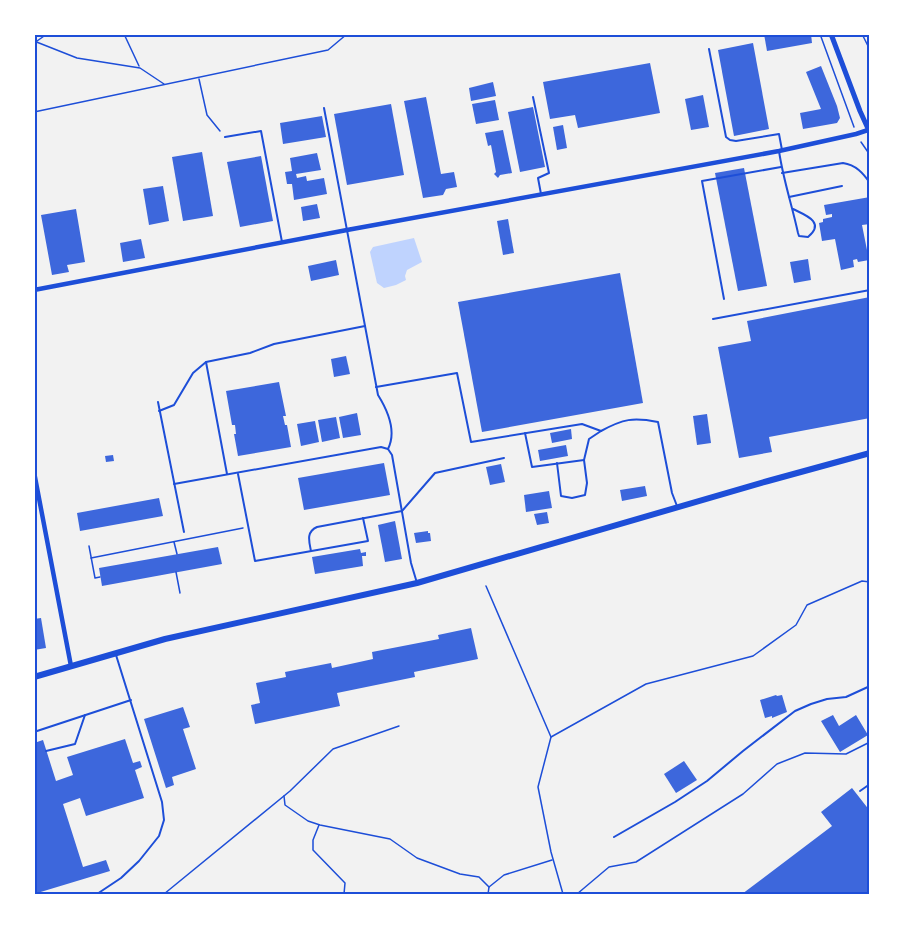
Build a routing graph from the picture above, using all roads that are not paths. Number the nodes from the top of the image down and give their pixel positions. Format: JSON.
{"nodes":[{"id":1,"x":831,"y":34,"type":"edge"},
{"id":2,"x":709,"y":49,"type":"dead end"},
{"id":3,"x":533,"y":97,"type":"dead end"},
{"id":4,"x":324,"y":108,"type":"dead end"},
{"id":5,"x":869,"y":131,"type":"edge"},
{"id":6,"x":225,"y":137,"type":"road end"},
{"id":7,"x":781,"y":150,"type":"junction"},
{"id":8,"x":781,"y":167,"type":"junction"},
{"id":9,"x":782,"y":173,"type":"junction"},
{"id":10,"x":870,"y":183,"type":"edge"},
{"id":11,"x":842,"y":186,"type":"dead end"},
{"id":12,"x":541,"y":194,"type":"junction"},
{"id":13,"x":789,"y":197,"type":"junction"},
{"id":14,"x":793,"y":209,"type":"junction"},
{"id":15,"x":346,"y":230,"type":"junction"},
{"id":16,"x":282,"y":242,"type":"junction"},
{"id":17,"x":34,"y":290,"type":"edge"},
{"id":18,"x":870,"y":290,"type":"edge"},
{"id":19,"x":724,"y":299,"type":"dead end"},
{"id":20,"x":713,"y":319,"type":"dead end"},
{"id":21,"x":365,"y":326,"type":"junction"},
{"id":22,"x":206,"y":362,"type":"junction"},
{"id":23,"x":376,"y":387,"type":"junction"},
{"id":24,"x":158,"y":402,"type":"dead end"},
{"id":25,"x":159,"y":411,"type":"junction"},
{"id":26,"x":601,"y":431,"type":"junction"},
{"id":27,"x":525,"y":433,"type":"junction"},
{"id":28,"x":388,"y":449,"type":"junction"},
{"id":29,"x":870,"y":453,"type":"edge"},
{"id":30,"x":504,"y":458,"type":"dead end"},
{"id":31,"x":584,"y":460,"type":"junction"},
{"id":32,"x":557,"y":463,"type":"junction"},
{"id":33,"x":34,"y":472,"type":"edge"},
{"id":34,"x":237,"y":472,"type":"junction"},
{"id":35,"x":227,"y":474,"type":"junction"},
{"id":36,"x":174,"y":484,"type":"junction"},
{"id":37,"x":678,"y":508,"type":"junction"},
{"id":38,"x":402,"y":511,"type":"junction"},
{"id":39,"x":363,"y":518,"type":"junction"},
{"id":40,"x":184,"y":532,"type":"dead end"},
{"id":41,"x":311,"y":551,"type":"junction"},
{"id":42,"x":417,"y":584,"type":"junction"},
{"id":43,"x":115,"y":653,"type":"junction"},
{"id":44,"x":71,"y":666,"type":"junction"},
{"id":45,"x":34,"y":677,"type":"edge"},
{"id":46,"x":870,"y":686,"type":"edge"},
{"id":47,"x":131,"y":700,"type":"junction"},
{"id":48,"x":85,"y":715,"type":"junction"},
{"id":49,"x":34,"y":732,"type":"edge"},
{"id":50,"x":46,"y":751,"type":"dead end"},
{"id":51,"x":870,"y":784,"type":"edge"},
{"id":52,"x":860,"y":790,"type":"dead end"},
{"id":53,"x":614,"y":837,"type":"dead end"},
{"id":54,"x":97,"y":894,"type":"edge"}],
"edges":[{"from":1,"to":5,"type":"street"},
{"from":2,"to":7,"type":"lane"},
{"from":3,"to":12,"type":"lane"},
{"from":4,"to":15,"type":"lane"},
{"from":5,"to":7,"type":"street"},
{"from":6,"to":16,"type":"lane"},
{"from":7,"to":8,"type":"lane"},
{"from":7,"to":12,"type":"street"},
{"from":8,"to":9,"type":"lane"},
{"from":8,"to":19,"type":"lane"},
{"from":9,"to":10,"type":"lane"},
{"from":9,"to":13,"type":"lane"},
{"from":11,"to":13,"type":"lane"},
{"from":12,"to":15,"type":"street"},
{"from":13,"to":14,"type":"lane"},
{"from":14,"to":14,"type":"lane"},
{"from":15,"to":16,"type":"street"},
{"from":15,"to":21,"type":"lane"},
{"from":16,"to":17,"type":"street"},
{"from":18,"to":20,"type":"lane"},
{"from":21,"to":22,"type":"lane"},
{"from":21,"to":23,"type":"lane"},
{"from":22,"to":25,"type":"lane"},
{"from":22,"to":35,"type":"lane"},
{"from":23,"to":27,"type":"lane"},
{"from":23,"to":28,"type":"lane"},
{"from":24,"to":25,"type":"lane"},
{"from":25,"to":36,"type":"lane"},
{"from":26,"to":27,"type":"lane"},
{"from":26,"to":31,"type":"lane"},
{"from":26,"to":37,"type":"lane"},
{"from":27,"to":32,"type":"lane"},
{"from":28,"to":34,"type":"lane"},
{"from":28,"to":38,"type":"lane"},
{"from":29,"to":37,"type":"main road"},
{"from":30,"to":38,"type":"lane"},
{"from":31,"to":32,"type":"lane"},
{"from":31,"to":32,"type":"lane"},
{"from":33,"to":44,"type":"street"},
{"from":34,"to":35,"type":"lane"},
{"from":34,"to":41,"type":"lane"},
{"from":35,"to":36,"type":"lane"},
{"from":36,"to":40,"type":"lane"},
{"from":37,"to":42,"type":"main road"},
{"from":38,"to":39,"type":"lane"},
{"from":38,"to":42,"type":"lane"},
{"from":39,"to":41,"type":"lane"},
{"from":39,"to":41,"type":"lane"},
{"from":42,"to":43,"type":"main road"},
{"from":43,"to":44,"type":"main road"},
{"from":43,"to":47,"type":"lane"},
{"from":44,"to":45,"type":"main road"},
{"from":46,"to":53,"type":"lane"},
{"from":47,"to":48,"type":"lane"},
{"from":47,"to":54,"type":"lane"},
{"from":48,"to":49,"type":"lane"},
{"from":48,"to":50,"type":"lane"},
{"from":51,"to":52,"type":"lane"}]}
